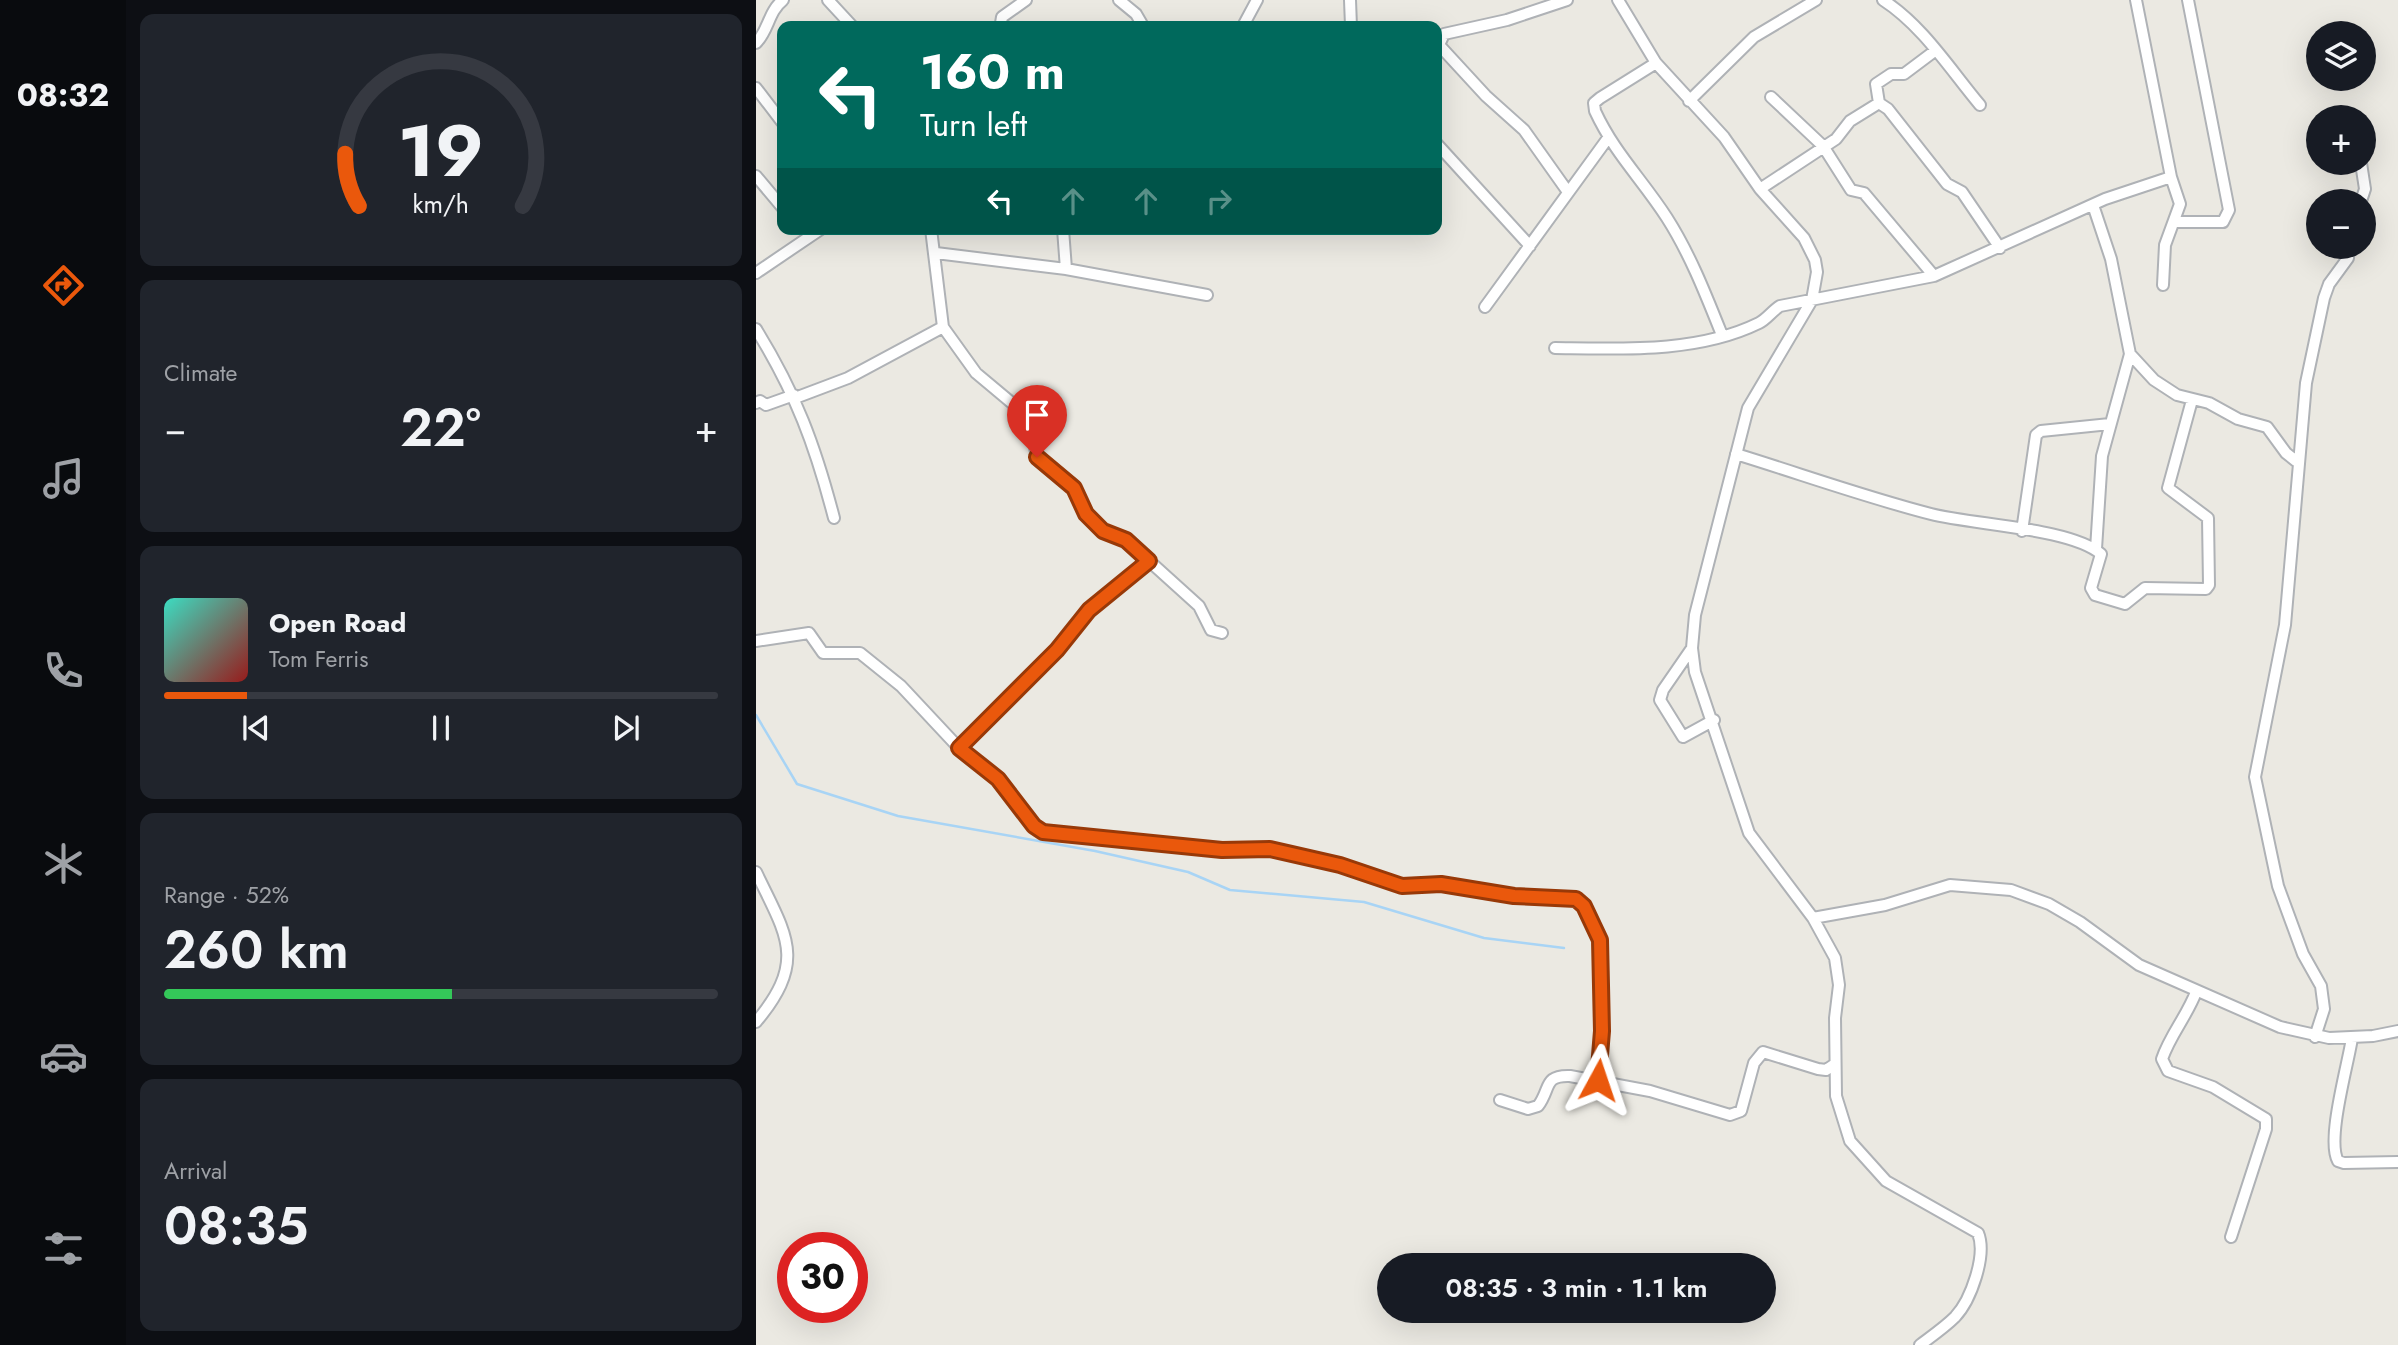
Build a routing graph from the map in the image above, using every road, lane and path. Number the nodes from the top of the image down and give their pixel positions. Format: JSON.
{"nodes":[{"id":1,"x":783,"y":0,"type":"edge"},
{"id":2,"x":828,"y":0,"type":"edge"},
{"id":3,"x":1026,"y":0,"type":"edge"},
{"id":4,"x":1119,"y":0,"type":"edge"},
{"id":5,"x":1257,"y":0,"type":"edge"},
{"id":6,"x":1350,"y":0,"type":"edge"},
{"id":7,"x":1567,"y":0,"type":"edge"},
{"id":8,"x":1618,"y":0,"type":"edge"},
{"id":9,"x":1816,"y":0,"type":"edge"},
{"id":10,"x":1883,"y":0,"type":"edge"},
{"id":11,"x":2136,"y":0,"type":"edge"},
{"id":12,"x":2188,"y":0,"type":"edge"},
{"id":13,"x":847,"y":21,"type":"edge"},
{"id":14,"x":1001,"y":21,"type":"edge"},
{"id":15,"x":1140,"y":21,"type":"edge"},
{"id":16,"x":1246,"y":21,"type":"edge"},
{"id":17,"x":1351,"y":21,"type":"edge"},
{"id":18,"x":1442,"y":38,"type":"edge"},
{"id":19,"x":756,"y":43,"type":"edge"},
{"id":20,"x":1442,"y":48,"type":"edge"},
{"id":21,"x":1936,"y":50,"type":"junction"},
{"id":22,"x":1656,"y":64,"type":"junction"},
{"id":23,"x":756,"y":88,"type":"edge"},
{"id":24,"x":1770,"y":97,"type":"dead end"},
{"id":25,"x":1689,"y":101,"type":"junction"},
{"id":26,"x":1880,"y":103,"type":"junction"},
{"id":27,"x":1980,"y":105,"type":"dead end"},
{"id":28,"x":777,"y":115,"type":"edge"},
{"id":29,"x":1608,"y":138,"type":"junction"},
{"id":30,"x":1823,"y":146,"type":"junction"},
{"id":31,"x":1442,"y":149,"type":"edge"},
{"id":32,"x":756,"y":176,"type":"edge"},
{"id":33,"x":2171,"y":177,"type":"junction"},
{"id":34,"x":1760,"y":189,"type":"junction"},
{"id":35,"x":1568,"y":192,"type":"junction"},
{"id":36,"x":777,"y":201,"type":"edge"},
{"id":37,"x":2093,"y":205,"type":"junction"},
{"id":38,"x":2174,"y":222,"type":"junction"},
{"id":39,"x":803,"y":235,"type":"edge"},
{"id":40,"x":813,"y":235,"type":"edge"},
{"id":41,"x":933,"y":235,"type":"edge"},
{"id":42,"x":1063,"y":235,"type":"edge"},
{"id":43,"x":806,"y":240,"type":"junction"},
{"id":44,"x":1530,"y":246,"type":"junction"},
{"id":45,"x":2000,"y":248,"type":"junction"},
{"id":46,"x":936,"y":253,"type":"junction"},
{"id":47,"x":2347,"y":259,"type":"edge"},
{"id":48,"x":1066,"y":269,"type":"junction"},
{"id":49,"x":756,"y":273,"type":"edge"},
{"id":50,"x":1934,"y":276,"type":"junction"},
{"id":51,"x":2163,"y":285,"type":"dead end"},
{"id":52,"x":1207,"y":295,"type":"dead end"},
{"id":53,"x":1812,"y":300,"type":"junction"},
{"id":54,"x":1485,"y":307,"type":"dead end"},
{"id":55,"x":943,"y":327,"type":"junction"},
{"id":56,"x":756,"y":330,"type":"edge"},
{"id":57,"x":1722,"y":335,"type":"junction"},
{"id":58,"x":1555,"y":348,"type":"dead end"},
{"id":59,"x":2130,"y":354,"type":"junction"},
{"id":60,"x":794,"y":396,"type":"junction"},
{"id":61,"x":2192,"y":400,"type":"junction"},
{"id":62,"x":756,"y":403,"type":"edge"},
{"id":63,"x":2110,"y":424,"type":"junction"},
{"id":64,"x":1736,"y":454,"type":"junction"},
{"id":65,"x":2297,"y":461,"type":"junction"},
{"id":66,"x":834,"y":518,"type":"dead end"},
{"id":67,"x":2022,"y":531,"type":"junction"},
{"id":68,"x":2095,"y":549,"type":"junction"},
{"id":69,"x":1149,"y":561,"type":"junction"},
{"id":70,"x":1222,"y":633,"type":"dead end"},
{"id":71,"x":756,"y":641,"type":"edge"},
{"id":72,"x":1692,"y":648,"type":"junction"},
{"id":73,"x":1714,"y":720,"type":"junction"},
{"id":74,"x":959,"y":748,"type":"junction"},
{"id":75,"x":756,"y":872,"type":"edge"},
{"id":76,"x":1813,"y":918,"type":"junction"},
{"id":77,"x":2196,"y":992,"type":"junction"},
{"id":78,"x":756,"y":1021,"type":"edge"},
{"id":79,"x":2398,"y":1031,"type":"edge"},
{"id":80,"x":2315,"y":1037,"type":"junction"},
{"id":81,"x":2352,"y":1038,"type":"junction"},
{"id":82,"x":1835,"y":1064,"type":"junction"},
{"id":83,"x":1597,"y":1083,"type":"junction"},
{"id":84,"x":1500,"y":1100,"type":"dead end"},
{"id":85,"x":2398,"y":1162,"type":"edge"},
{"id":86,"x":2231,"y":1237,"type":"dead end"},
{"id":87,"x":1920,"y":1345,"type":"edge"}],
"edges":[{"from":1,"to":19,"type":"street"},
{"from":2,"to":13,"type":"street"},
{"from":3,"to":14,"type":"street"},
{"from":4,"to":15,"type":"street"},
{"from":5,"to":16,"type":"street"},
{"from":6,"to":17,"type":"street"},
{"from":7,"to":18,"type":"street"},
{"from":8,"to":22,"type":"street"},
{"from":9,"to":25,"type":"street"},
{"from":10,"to":21,"type":"street"},
{"from":11,"to":33,"type":"street"},
{"from":12,"to":38,"type":"street"},
{"from":20,"to":35,"type":"street"},
{"from":21,"to":26,"type":"street"},
{"from":21,"to":27,"type":"street"},
{"from":22,"to":25,"type":"street"},
{"from":22,"to":29,"type":"street"},
{"from":23,"to":28,"type":"street"},
{"from":24,"to":30,"type":"street"},
{"from":25,"to":34,"type":"street"},
{"from":26,"to":30,"type":"street"},
{"from":26,"to":45,"type":"street"},
{"from":29,"to":35,"type":"street"},
{"from":29,"to":57,"type":"street"},
{"from":30,"to":34,"type":"street"},
{"from":30,"to":50,"type":"street"},
{"from":31,"to":44,"type":"street"},
{"from":32,"to":36,"type":"street"},
{"from":33,"to":37,"type":"street"},
{"from":33,"to":38,"type":"street"},
{"from":34,"to":53,"type":"street"},
{"from":35,"to":44,"type":"street"},
{"from":37,"to":45,"type":"street"},
{"from":37,"to":59,"type":"street"},
{"from":38,"to":51,"type":"street"},
{"from":39,"to":43,"type":"street"},
{"from":40,"to":43,"type":"street"},
{"from":41,"to":46,"type":"street"},
{"from":42,"to":48,"type":"street"},
{"from":43,"to":49,"type":"street"},
{"from":44,"to":54,"type":"street"},
{"from":45,"to":50,"type":"street"},
{"from":46,"to":48,"type":"street"},
{"from":46,"to":55,"type":"street"},
{"from":47,"to":65,"type":"street"},
{"from":48,"to":52,"type":"street"},
{"from":50,"to":53,"type":"street"},
{"from":53,"to":57,"type":"street"},
{"from":53,"to":64,"type":"street"},
{"from":55,"to":60,"type":"street"},
{"from":55,"to":69,"type":"street"},
{"from":56,"to":60,"type":"street"},
{"from":57,"to":58,"type":"street"},
{"from":59,"to":61,"type":"street"},
{"from":59,"to":63,"type":"street"},
{"from":60,"to":62,"type":"street"},
{"from":60,"to":66,"type":"street"},
{"from":61,"to":65,"type":"street"},
{"from":61,"to":68,"type":"street"},
{"from":63,"to":67,"type":"street"},
{"from":63,"to":68,"type":"street"},
{"from":64,"to":67,"type":"street"},
{"from":64,"to":72,"type":"street"},
{"from":65,"to":80,"type":"street"},
{"from":67,"to":68,"type":"street"},
{"from":69,"to":70,"type":"street"},
{"from":69,"to":74,"type":"street"},
{"from":71,"to":74,"type":"street"},
{"from":72,"to":73,"type":"street"},
{"from":72,"to":73,"type":"street"},
{"from":73,"to":76,"type":"street"},
{"from":74,"to":83,"type":"street"},
{"from":75,"to":78,"type":"street"},
{"from":76,"to":77,"type":"street"},
{"from":76,"to":82,"type":"street"},
{"from":77,"to":80,"type":"street"},
{"from":77,"to":86,"type":"street"},
{"from":79,"to":81,"type":"street"},
{"from":80,"to":81,"type":"street"},
{"from":81,"to":85,"type":"street"},
{"from":82,"to":83,"type":"street"},
{"from":82,"to":87,"type":"street"},
{"from":83,"to":84,"type":"street"}]}
